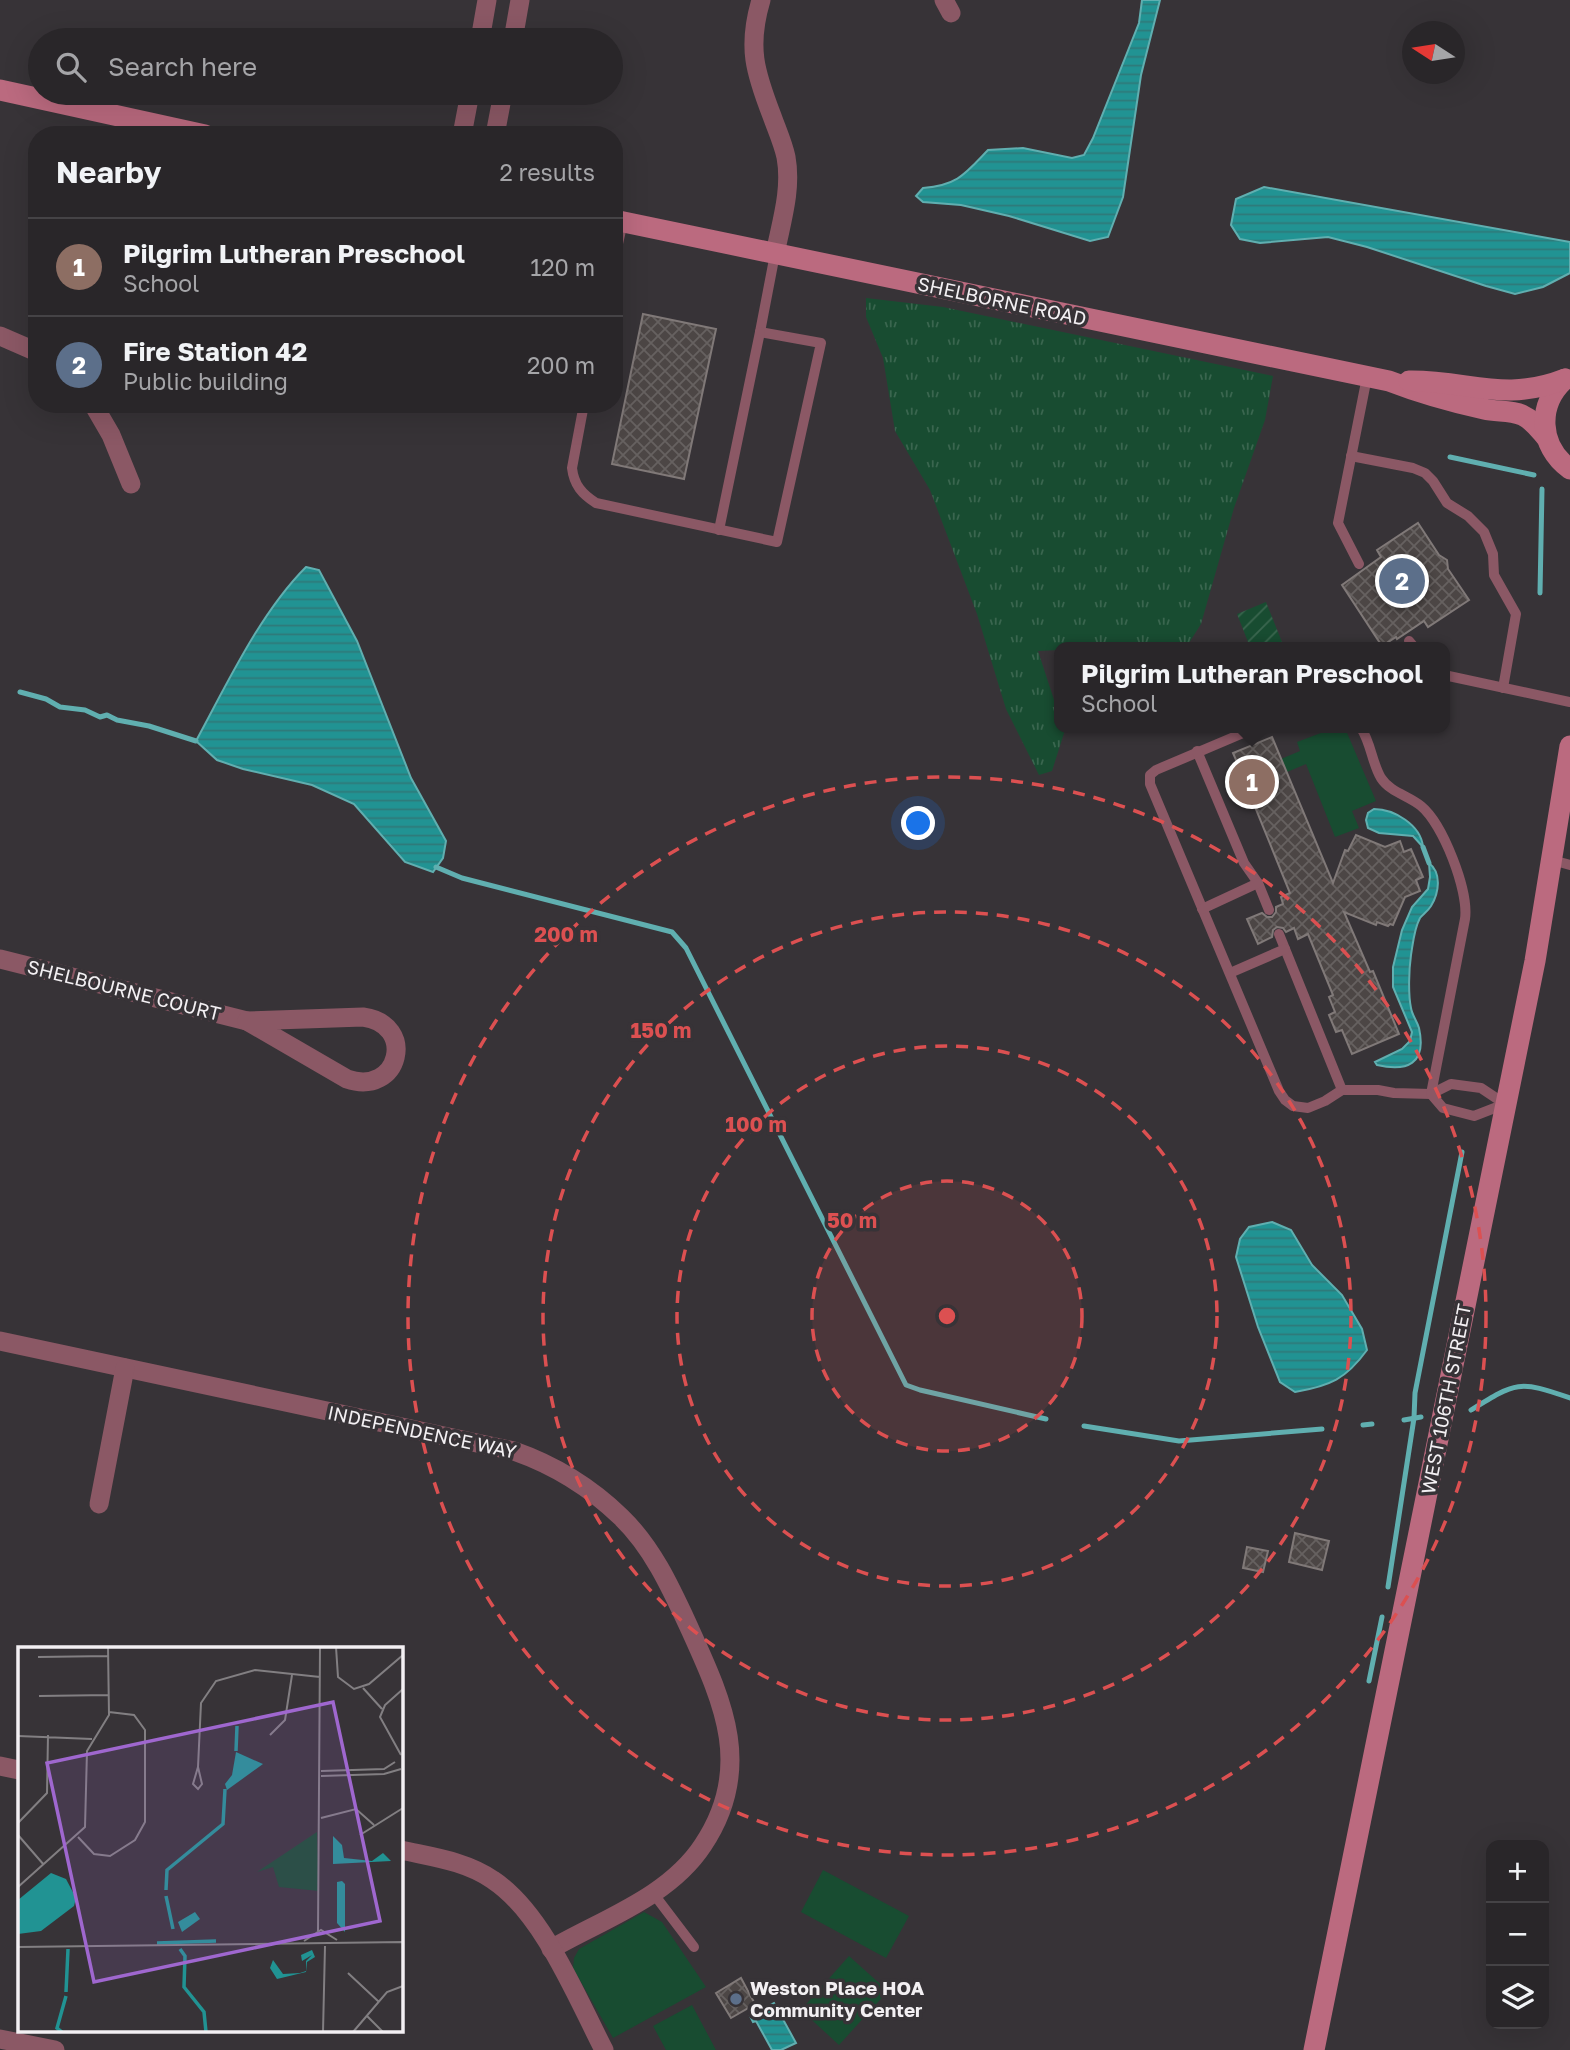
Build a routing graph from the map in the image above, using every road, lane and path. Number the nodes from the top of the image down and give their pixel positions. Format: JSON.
{"nodes":[{"id":1,"x":487,"y":0,"type":"edge"},
{"id":2,"x":520,"y":0,"type":"edge"},
{"id":3,"x":761,"y":0,"type":"edge"},
{"id":4,"x":482,"y":28,"type":"edge"},
{"id":5,"x":515,"y":28,"type":"edge"},
{"id":6,"x":0,"y":90,"type":"edge"},
{"id":7,"x":28,"y":96,"type":"edge"},
{"id":8,"x":68,"y":105,"type":"edge"},
{"id":9,"x":468,"y":105,"type":"edge"},
{"id":10,"x":501,"y":105,"type":"edge"},
{"id":11,"x":164,"y":126,"type":"edge"},
{"id":12,"x":464,"y":126,"type":"edge"},
{"id":13,"x":497,"y":126,"type":"edge"},
{"id":14,"x":623,"y":222,"type":"edge"},
{"id":15,"x":775,"y":254,"type":"junction"},
{"id":16,"x":760,"y":332,"type":"junction"},
{"id":17,"x":0,"y":337,"type":"edge"},
{"id":18,"x":28,"y":348,"type":"edge"},
{"id":19,"x":1367,"y":376,"type":"junction"},
{"id":20,"x":1567,"y":377,"type":"edge"},
{"id":21,"x":1390,"y":381,"type":"junction"},
{"id":22,"x":98,"y":413,"type":"edge"},
{"id":23,"x":582,"y":413,"type":"edge"},
{"id":24,"x":1546,"y":438,"type":"junction"},
{"id":25,"x":1351,"y":456,"type":"junction"},
{"id":26,"x":1570,"y":469,"type":"edge"},
{"id":27,"x":131,"y":484,"type":"dead end"},
{"id":28,"x":719,"y":530,"type":"junction"},
{"id":29,"x":1359,"y":564,"type":"dead end"},
{"id":30,"x":1450,"y":676,"type":"edge"},
{"id":31,"x":1503,"y":688,"type":"junction"},
{"id":32,"x":1570,"y":702,"type":"edge"},
{"id":33,"x":1242,"y":733,"type":"edge"},
{"id":34,"x":1363,"y":733,"type":"edge"},
{"id":35,"x":1570,"y":746,"type":"edge"},
{"id":36,"x":1197,"y":751,"type":"junction"},
{"id":37,"x":1561,"y":862,"type":"edge"},
{"id":38,"x":1258,"y":883,"type":"junction"},
{"id":39,"x":1202,"y":909,"type":"junction"},
{"id":40,"x":1269,"y":910,"type":"dead end"},
{"id":41,"x":1279,"y":934,"type":"dead end"},
{"id":42,"x":1285,"y":949,"type":"junction"},
{"id":43,"x":0,"y":959,"type":"edge"},
{"id":44,"x":1230,"y":973,"type":"junction"},
{"id":45,"x":247,"y":1021,"type":"junction"},
{"id":46,"x":1342,"y":1090,"type":"junction"},
{"id":47,"x":1431,"y":1094,"type":"junction"},
{"id":48,"x":1505,"y":1104,"type":"junction"},
{"id":49,"x":0,"y":1341,"type":"edge"},
{"id":50,"x":125,"y":1368,"type":"junction"},
{"id":51,"x":99,"y":1504,"type":"dead end"},
{"id":52,"x":0,"y":1766,"type":"edge"},
{"id":53,"x":18,"y":1770,"type":"edge"},
{"id":54,"x":402,"y":1850,"type":"edge"},
{"id":55,"x":653,"y":1893,"type":"junction"},
{"id":56,"x":694,"y":1947,"type":"dead end"},
{"id":57,"x":551,"y":1949,"type":"junction"},
{"id":58,"x":0,"y":2039,"type":"edge"},
{"id":59,"x":55,"y":2050,"type":"edge"},
{"id":60,"x":604,"y":2050,"type":"edge"},
{"id":61,"x":1314,"y":2050,"type":"edge"}],
"edges":[{"from":1,"to":4,"type":"street"},
{"from":2,"to":5,"type":"street"},
{"from":3,"to":15,"type":"street"},
{"from":6,"to":7,"type":"street"},
{"from":8,"to":11,"type":"street"},
{"from":9,"to":12,"type":"street"},
{"from":10,"to":13,"type":"street"},
{"from":14,"to":15,"type":"street","name":"SHELBORNE ROAD"},
{"from":15,"to":16,"type":"lane"},
{"from":15,"to":19,"type":"street","name":"SHELBORNE ROAD"},
{"from":16,"to":28,"type":"lane"},
{"from":16,"to":28,"type":"lane"},
{"from":17,"to":18,"type":"street"},
{"from":19,"to":21,"type":"street","name":"SHELBORNE ROAD"},
{"from":19,"to":25,"type":"lane"},
{"from":20,"to":21,"type":"street","name":"SHELBORNE ROAD"},
{"from":20,"to":24,"type":"street"},
{"from":21,"to":24,"type":"street","name":"SHELBORNE ROAD"},
{"from":22,"to":27,"type":"street"},
{"from":23,"to":28,"type":"lane"},
{"from":24,"to":26,"type":"street","name":"SHELBORNE ROAD"},
{"from":25,"to":29,"type":"lane"},
{"from":25,"to":31,"type":"lane"},
{"from":30,"to":31,"type":"lane"},
{"from":31,"to":32,"type":"lane"},
{"from":33,"to":36,"type":"lane"},
{"from":34,"to":47,"type":"lane"},
{"from":35,"to":37,"type":"street","name":"WEST 106TH STREET"},
{"from":36,"to":38,"type":"lane"},
{"from":36,"to":39,"type":"lane"},
{"from":37,"to":48,"type":"street","name":"WEST 106TH STREET"},
{"from":38,"to":39,"type":"lane"},
{"from":38,"to":40,"type":"lane"},
{"from":39,"to":44,"type":"lane"},
{"from":41,"to":42,"type":"lane"},
{"from":42,"to":44,"type":"lane"},
{"from":42,"to":46,"type":"lane"},
{"from":43,"to":45,"type":"street","name":"SHELBOURNE COURT"},
{"from":44,"to":46,"type":"lane"},
{"from":45,"to":45,"type":"street","name":"SHELBOURNE COURT"},
{"from":46,"to":47,"type":"lane"},
{"from":47,"to":48,"type":"lane"},
{"from":47,"to":48,"type":"lane"},
{"from":48,"to":61,"type":"street","name":"WEST 106TH STREET"},
{"from":49,"to":50,"type":"street","name":"INDEPENDENCE WAY"},
{"from":50,"to":51,"type":"street"},
{"from":50,"to":55,"type":"street","name":"INDEPENDENCE WAY"},
{"from":52,"to":53,"type":"street"},
{"from":54,"to":57,"type":"street"},
{"from":55,"to":56,"type":"lane"},
{"from":55,"to":57,"type":"street","name":"INDEPENDENCE WAY"},
{"from":57,"to":60,"type":"street"},
{"from":58,"to":59,"type":"street"}]}
